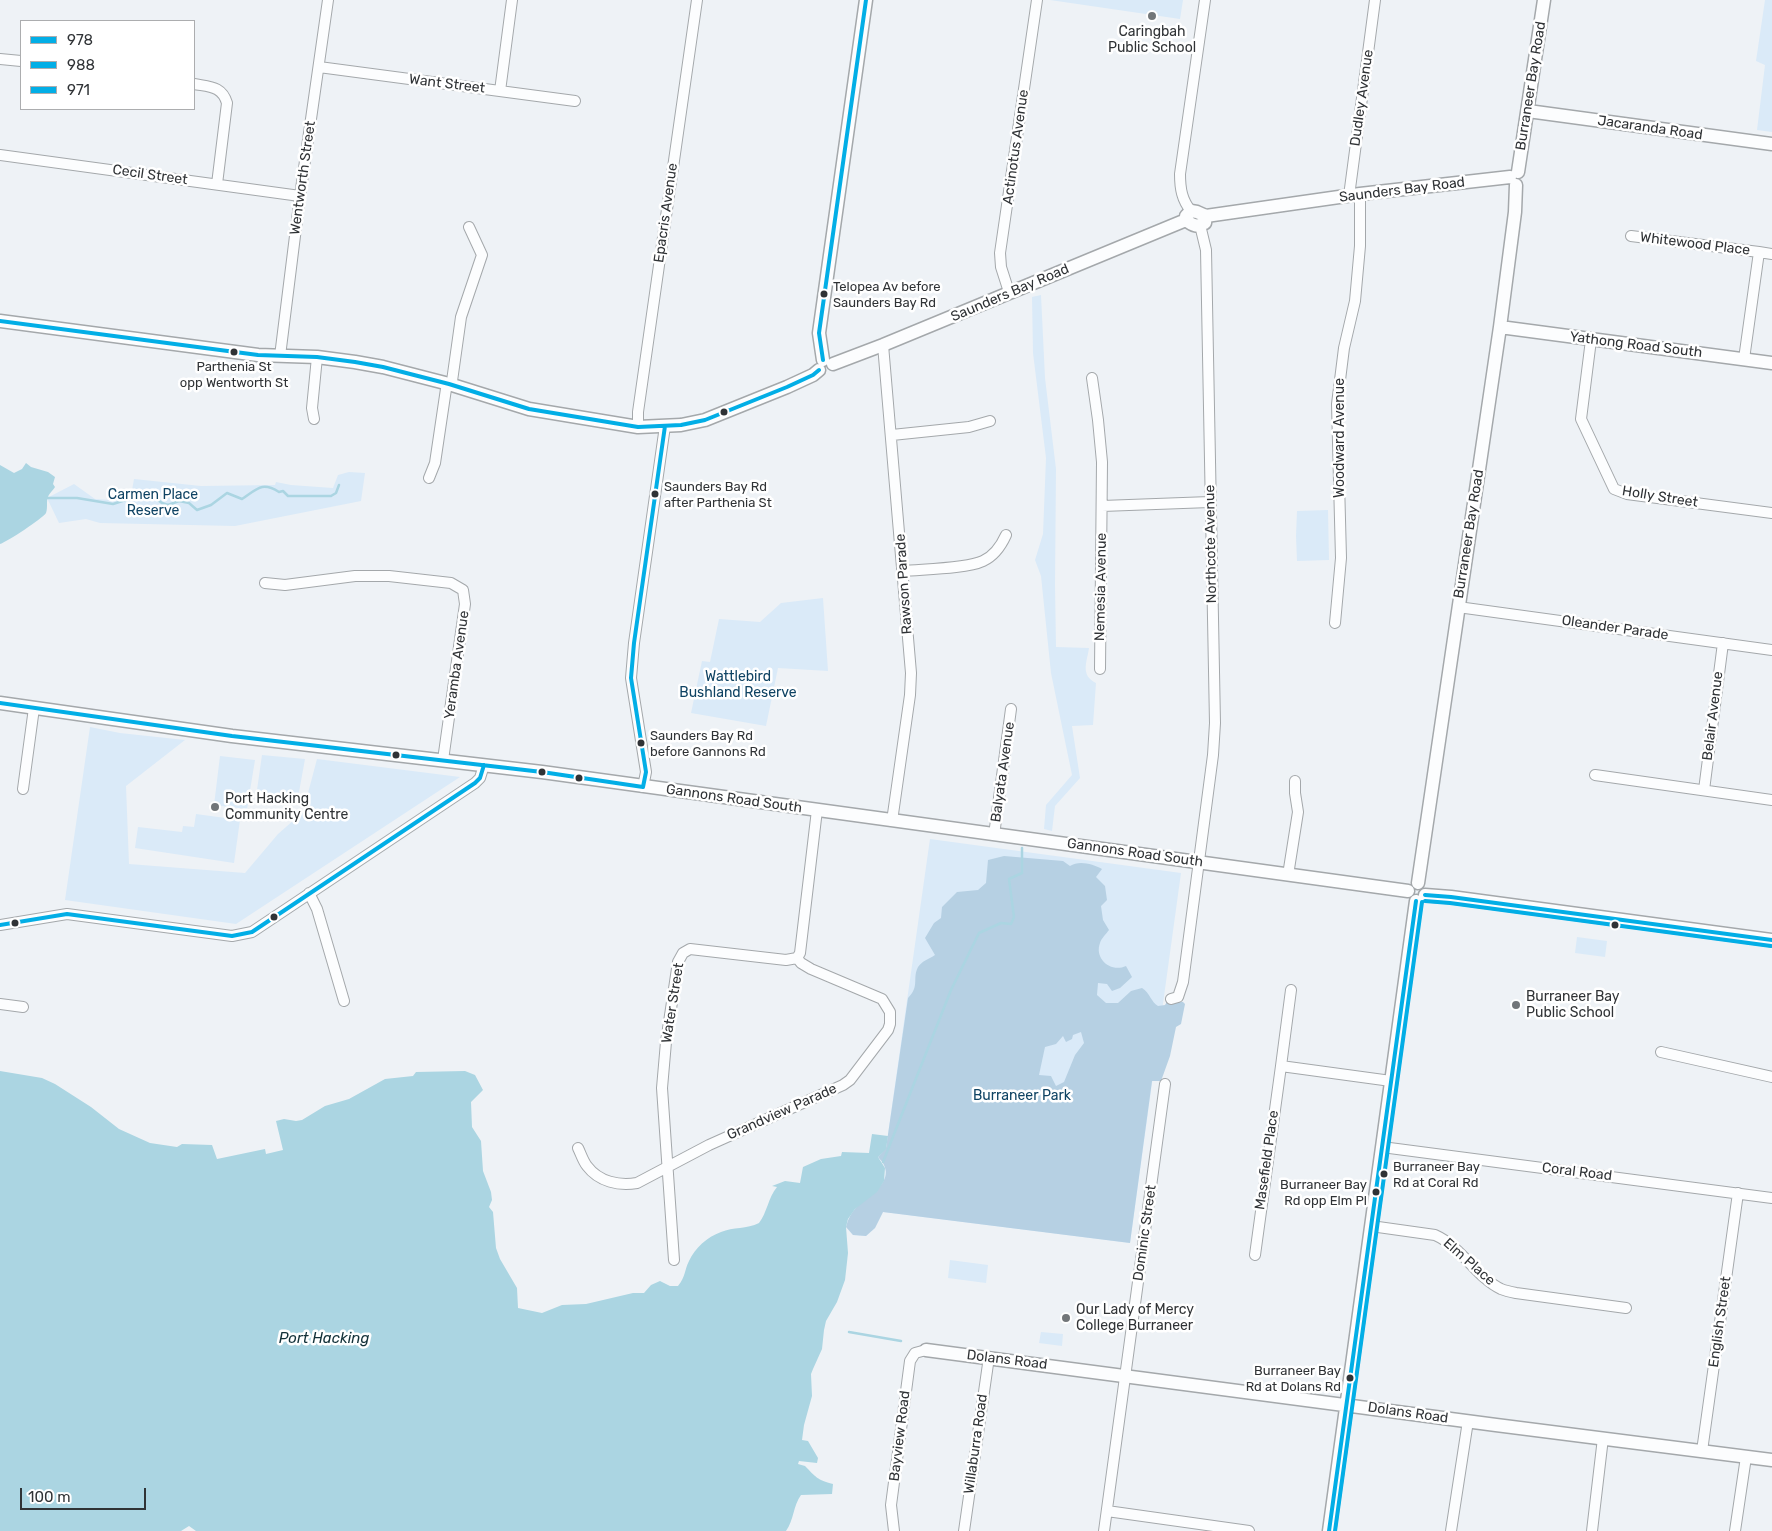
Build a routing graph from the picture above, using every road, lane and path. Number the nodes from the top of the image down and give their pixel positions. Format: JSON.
{"nodes":[{"id":1,"x":328,"y":0,"type":"edge"},
{"id":2,"x":512,"y":0,"type":"edge"},
{"id":3,"x":697,"y":0,"type":"edge"},
{"id":4,"x":866,"y":0,"type":"edge"},
{"id":5,"x":1037,"y":0,"type":"edge"},
{"id":6,"x":1205,"y":0,"type":"edge"},
{"id":7,"x":1375,"y":0,"type":"edge"},
{"id":8,"x":1544,"y":0,"type":"edge"},
{"id":9,"x":0,"y":59,"type":"edge"},
{"id":10,"x":20,"y":62,"type":"edge"},
{"id":11,"x":319,"y":67,"type":"junction"},
{"id":12,"x":195,"y":84,"type":"edge"},
{"id":13,"x":500,"y":91,"type":"junction"},
{"id":14,"x":575,"y":101,"type":"dead end"},
{"id":15,"x":1528,"y":112,"type":"junction"},
{"id":16,"x":1772,"y":144,"type":"edge"},
{"id":17,"x":0,"y":155,"type":"edge"},
{"id":18,"x":1515,"y":178,"type":"junction"},
{"id":19,"x":217,"y":184,"type":"junction"},
{"id":20,"x":1354,"y":195,"type":"junction"},
{"id":21,"x":300,"y":196,"type":"junction"},
{"id":22,"x":1188,"y":216,"type":"junction"},
{"id":23,"x":1203,"y":221,"type":"junction"},
{"id":24,"x":469,"y":227,"type":"dead end"},
{"id":25,"x":1631,"y":236,"type":"dead end"},
{"id":26,"x":1759,"y":252,"type":"junction"},
{"id":27,"x":1772,"y":254,"type":"edge"},
{"id":28,"x":1009,"y":292,"type":"junction"},
{"id":29,"x":0,"y":321,"type":"edge"},
{"id":30,"x":1500,"y":327,"type":"junction"},
{"id":31,"x":1591,"y":340,"type":"junction"},
{"id":32,"x":883,"y":346,"type":"junction"},
{"id":33,"x":280,"y":356,"type":"junction"},
{"id":34,"x":318,"y":356,"type":"junction"},
{"id":35,"x":1744,"y":359,"type":"junction"},
{"id":36,"x":1772,"y":363,"type":"edge"},
{"id":37,"x":825,"y":365,"type":"junction"},
{"id":38,"x":1092,"y":378,"type":"dead end"},
{"id":39,"x":449,"y":384,"type":"junction"},
{"id":40,"x":314,"y":419,"type":"dead end"},
{"id":41,"x":990,"y":421,"type":"dead end"},
{"id":42,"x":665,"y":426,"type":"junction"},
{"id":43,"x":638,"y":427,"type":"junction"},
{"id":44,"x":892,"y":435,"type":"junction"},
{"id":45,"x":429,"y":478,"type":"dead end"},
{"id":46,"x":1210,"y":502,"type":"junction"},
{"id":47,"x":1102,"y":506,"type":"junction"},
{"id":48,"x":1772,"y":513,"type":"edge"},
{"id":49,"x":1006,"y":535,"type":"dead end"},
{"id":50,"x":903,"y":570,"type":"junction"},
{"id":51,"x":265,"y":584,"type":"dead end"},
{"id":52,"x":1458,"y":607,"type":"junction"},
{"id":53,"x":1335,"y":623,"type":"dead end"},
{"id":54,"x":1723,"y":643,"type":"junction"},
{"id":55,"x":1772,"y":650,"type":"edge"},
{"id":56,"x":1100,"y":669,"type":"dead end"},
{"id":57,"x":0,"y":703,"type":"edge"},
{"id":58,"x":34,"y":708,"type":"junction"},
{"id":59,"x":1011,"y":709,"type":"dead end"},
{"id":60,"x":443,"y":760,"type":"junction"},
{"id":61,"x":484,"y":765,"type":"junction"},
{"id":62,"x":1595,"y":775,"type":"dead end"},
{"id":63,"x":1294,"y":781,"type":"dead end"},
{"id":64,"x":643,"y":787,"type":"junction"},
{"id":65,"x":23,"y":789,"type":"dead end"},
{"id":66,"x":1704,"y":790,"type":"junction"},
{"id":67,"x":1772,"y":800,"type":"edge"},
{"id":68,"x":817,"y":810,"type":"junction"},
{"id":69,"x":892,"y":821,"type":"junction"},
{"id":70,"x":994,"y":834,"type":"junction"},
{"id":71,"x":1199,"y":862,"type":"junction"},
{"id":72,"x":1288,"y":875,"type":"junction"},
{"id":73,"x":1413,"y":887,"type":"junction"},
{"id":74,"x":309,"y":893,"type":"junction"},
{"id":75,"x":1420,"y":898,"type":"junction"},
{"id":76,"x":0,"y":925,"type":"edge"},
{"id":77,"x":1772,"y":940,"type":"edge"},
{"id":78,"x":797,"y":958,"type":"junction"},
{"id":79,"x":1291,"y":990,"type":"dead end"},
{"id":80,"x":1178,"y":999,"type":"dead end"},
{"id":81,"x":344,"y":1001,"type":"dead end"},
{"id":82,"x":0,"y":1004,"type":"edge"},
{"id":83,"x":23,"y":1007,"type":"dead end"},
{"id":84,"x":1661,"y":1052,"type":"dead end"},
{"id":85,"x":1281,"y":1066,"type":"junction"},
{"id":86,"x":1772,"y":1077,"type":"edge"},
{"id":87,"x":1391,"y":1081,"type":"junction"},
{"id":88,"x":1165,"y":1084,"type":"dead end"},
{"id":89,"x":1382,"y":1147,"type":"junction"},
{"id":90,"x":578,"y":1148,"type":"dead end"},
{"id":91,"x":668,"y":1166,"type":"junction"},
{"id":92,"x":1738,"y":1193,"type":"junction"},
{"id":93,"x":1772,"y":1198,"type":"edge"},
{"id":94,"x":1371,"y":1226,"type":"junction"},
{"id":95,"x":1255,"y":1255,"type":"dead end"},
{"id":96,"x":674,"y":1260,"type":"dead end"},
{"id":97,"x":1626,"y":1308,"type":"dead end"},
{"id":98,"x":926,"y":1350,"type":"joint"},
{"id":99,"x":989,"y":1357,"type":"junction"},
{"id":100,"x":1126,"y":1375,"type":"junction"},
{"id":101,"x":1346,"y":1404,"type":"junction"},
{"id":102,"x":1468,"y":1421,"type":"junction"},
{"id":103,"x":1603,"y":1438,"type":"junction"},
{"id":104,"x":1702,"y":1451,"type":"junction"},
{"id":105,"x":1746,"y":1457,"type":"junction"},
{"id":106,"x":1772,"y":1460,"type":"edge"},
{"id":107,"x":1107,"y":1511,"type":"junction"},
{"id":108,"x":894,"y":1531,"type":"edge"},
{"id":109,"x":964,"y":1531,"type":"edge"},
{"id":110,"x":1104,"y":1531,"type":"edge"},
{"id":111,"x":1249,"y":1531,"type":"edge"},
{"id":112,"x":1329,"y":1531,"type":"edge"},
{"id":113,"x":1452,"y":1531,"type":"edge"},
{"id":114,"x":1592,"y":1531,"type":"edge"},
{"id":115,"x":1735,"y":1531,"type":"edge"}],
"edges":[{"from":1,"to":11,"type":"street","name":"Wentworth Street"},
{"from":2,"to":13,"type":"street"},
{"from":3,"to":43,"type":"street","name":"Epacris Avenue"},
{"from":4,"to":37,"type":"street"},
{"from":5,"to":28,"type":"street","name":"Actinotus Avenue"},
{"from":6,"to":22,"type":"street"},
{"from":7,"to":20,"type":"street","name":"Dudley Avenue"},
{"from":8,"to":15,"type":"street","name":"Burraneer Bay Road"},
{"from":9,"to":10,"type":"street"},
{"from":11,"to":13,"type":"street","name":"Want Street"},
{"from":11,"to":21,"type":"street","name":"Wentworth Street"},
{"from":12,"to":19,"type":"street"},
{"from":13,"to":14,"type":"street","name":"Want Street"},
{"from":15,"to":16,"type":"street","name":"Jacaranda Road"},
{"from":15,"to":18,"type":"street","name":"Burraneer Bay Road"},
{"from":17,"to":19,"type":"street","name":"Cecil Street"},
{"from":18,"to":20,"type":"street","name":"Saunders Bay Road"},
{"from":18,"to":30,"type":"street","name":"Burraneer Bay Road"},
{"from":19,"to":21,"type":"street","name":"Cecil Street"},
{"from":20,"to":23,"type":"street","name":"Saunders Bay Road"},
{"from":20,"to":53,"type":"street","name":"Woodward Avenue"},
{"from":21,"to":33,"type":"street","name":"Wentworth Street"},
{"from":22,"to":23,"type":"street"},
{"from":22,"to":28,"type":"street","name":"Saunders Bay Road"},
{"from":23,"to":46,"type":"street","name":"Northcote Avenue"},
{"from":24,"to":39,"type":"street"},
{"from":25,"to":26,"type":"street","name":"Whitewood Place"},
{"from":26,"to":27,"type":"street","name":"Whitewood Place"},
{"from":26,"to":35,"type":"street","name":"Whitewood Place"},
{"from":28,"to":32,"type":"street","name":"Saunders Bay Road"},
{"from":29,"to":33,"type":"street","name":"Saunders Bay Road"},
{"from":30,"to":31,"type":"street","name":"Yathong Road South"},
{"from":30,"to":52,"type":"street","name":"Burraneer Bay Road"},
{"from":31,"to":35,"type":"street","name":"Yathong Road South"},
{"from":31,"to":48,"type":"street","name":"Holly Street"},
{"from":32,"to":37,"type":"street","name":"Saunders Bay Road"},
{"from":32,"to":44,"type":"street","name":"Rawson Parade"},
{"from":33,"to":34,"type":"street","name":"Saunders Bay Road"},
{"from":34,"to":39,"type":"street","name":"Saunders Bay Road"},
{"from":34,"to":40,"type":"street"},
{"from":35,"to":36,"type":"street","name":"Yathong Road South"},
{"from":37,"to":42,"type":"street","name":"Saunders Bay Road"},
{"from":38,"to":47,"type":"street","name":"Nemesia Avenue"},
{"from":39,"to":43,"type":"street","name":"Saunders Bay Road"},
{"from":39,"to":45,"type":"street"},
{"from":41,"to":44,"type":"street"},
{"from":42,"to":43,"type":"street","name":"Saunders Bay Road"},
{"from":42,"to":64,"type":"street"},
{"from":44,"to":50,"type":"street","name":"Rawson Parade"},
{"from":46,"to":47,"type":"street"},
{"from":46,"to":71,"type":"street","name":"Northcote Avenue"},
{"from":47,"to":56,"type":"street","name":"Nemesia Avenue"},
{"from":49,"to":50,"type":"street"},
{"from":50,"to":69,"type":"street","name":"Rawson Parade"},
{"from":51,"to":60,"type":"street","name":"Yeramba Avenue"},
{"from":52,"to":54,"type":"street","name":"Oleander Parade"},
{"from":52,"to":73,"type":"street","name":"Burraneer Bay Road"},
{"from":54,"to":55,"type":"street","name":"Oleander Parade"},
{"from":54,"to":66,"type":"street","name":"Belair Avenue"},
{"from":57,"to":58,"type":"street","name":"Gannons Road South"},
{"from":58,"to":60,"type":"street","name":"Gannons Road South"},
{"from":58,"to":65,"type":"street"},
{"from":59,"to":70,"type":"street","name":"Balyata Avenue"},
{"from":60,"to":61,"type":"street","name":"Gannons Road South"},
{"from":61,"to":64,"type":"street","name":"Gannons Road South"},
{"from":61,"to":74,"type":"street"},
{"from":62,"to":66,"type":"street"},
{"from":63,"to":72,"type":"street"},
{"from":64,"to":68,"type":"street","name":"Gannons Road South"},
{"from":66,"to":67,"type":"street"},
{"from":68,"to":69,"type":"street","name":"Gannons Road South"},
{"from":68,"to":78,"type":"street"},
{"from":69,"to":70,"type":"street","name":"Gannons Road South"},
{"from":70,"to":71,"type":"street","name":"Gannons Road South"},
{"from":71,"to":72,"type":"street","name":"Gannons Road South"},
{"from":71,"to":80,"type":"street"},
{"from":72,"to":73,"type":"street","name":"Gannons Road South"},
{"from":73,"to":75,"type":"street"},
{"from":74,"to":76,"type":"street"},
{"from":74,"to":81,"type":"street"},
{"from":75,"to":77,"type":"street"},
{"from":75,"to":87,"type":"street"},
{"from":78,"to":91,"type":"street","name":"Water Street"},
{"from":78,"to":91,"type":"street","name":"Grandview Parade"},
{"from":79,"to":85,"type":"street","name":"Masefield Place"},
{"from":82,"to":83,"type":"street"},
{"from":84,"to":86,"type":"street"},
{"from":85,"to":87,"type":"street"},
{"from":85,"to":95,"type":"street","name":"Masefield Place"},
{"from":87,"to":89,"type":"street"},
{"from":88,"to":100,"type":"street","name":"Dominic Street"},
{"from":89,"to":92,"type":"street","name":"Coral Road"},
{"from":89,"to":94,"type":"street"},
{"from":90,"to":91,"type":"street","name":"Grandview Parade"},
{"from":91,"to":96,"type":"street","name":"Water Street"},
{"from":92,"to":93,"type":"street","name":"Coral Road"},
{"from":92,"to":104,"type":"street","name":"English Street"},
{"from":94,"to":97,"type":"street","name":"Elm Place"},
{"from":94,"to":101,"type":"street"},
{"from":98,"to":99,"type":"street","name":"Dolans Road"},
{"from":98,"to":108,"type":"street","name":"Bayview Road"},
{"from":99,"to":100,"type":"street","name":"Dolans Road"},
{"from":99,"to":109,"type":"street","name":"Willaburra Road"},
{"from":100,"to":101,"type":"street","name":"Dolans Road"},
{"from":100,"to":107,"type":"street","name":"Dominic Street"},
{"from":101,"to":102,"type":"street","name":"Dolans Road"},
{"from":101,"to":112,"type":"street"},
{"from":102,"to":103,"type":"street","name":"Dolans Road"},
{"from":102,"to":113,"type":"street"},
{"from":103,"to":104,"type":"street","name":"Dolans Road"},
{"from":103,"to":114,"type":"street"},
{"from":104,"to":105,"type":"street","name":"Dolans Road"},
{"from":105,"to":106,"type":"street","name":"Dolans Road"},
{"from":105,"to":115,"type":"street"},
{"from":107,"to":110,"type":"street","name":"Dominic Street"},
{"from":107,"to":111,"type":"street"}]}
